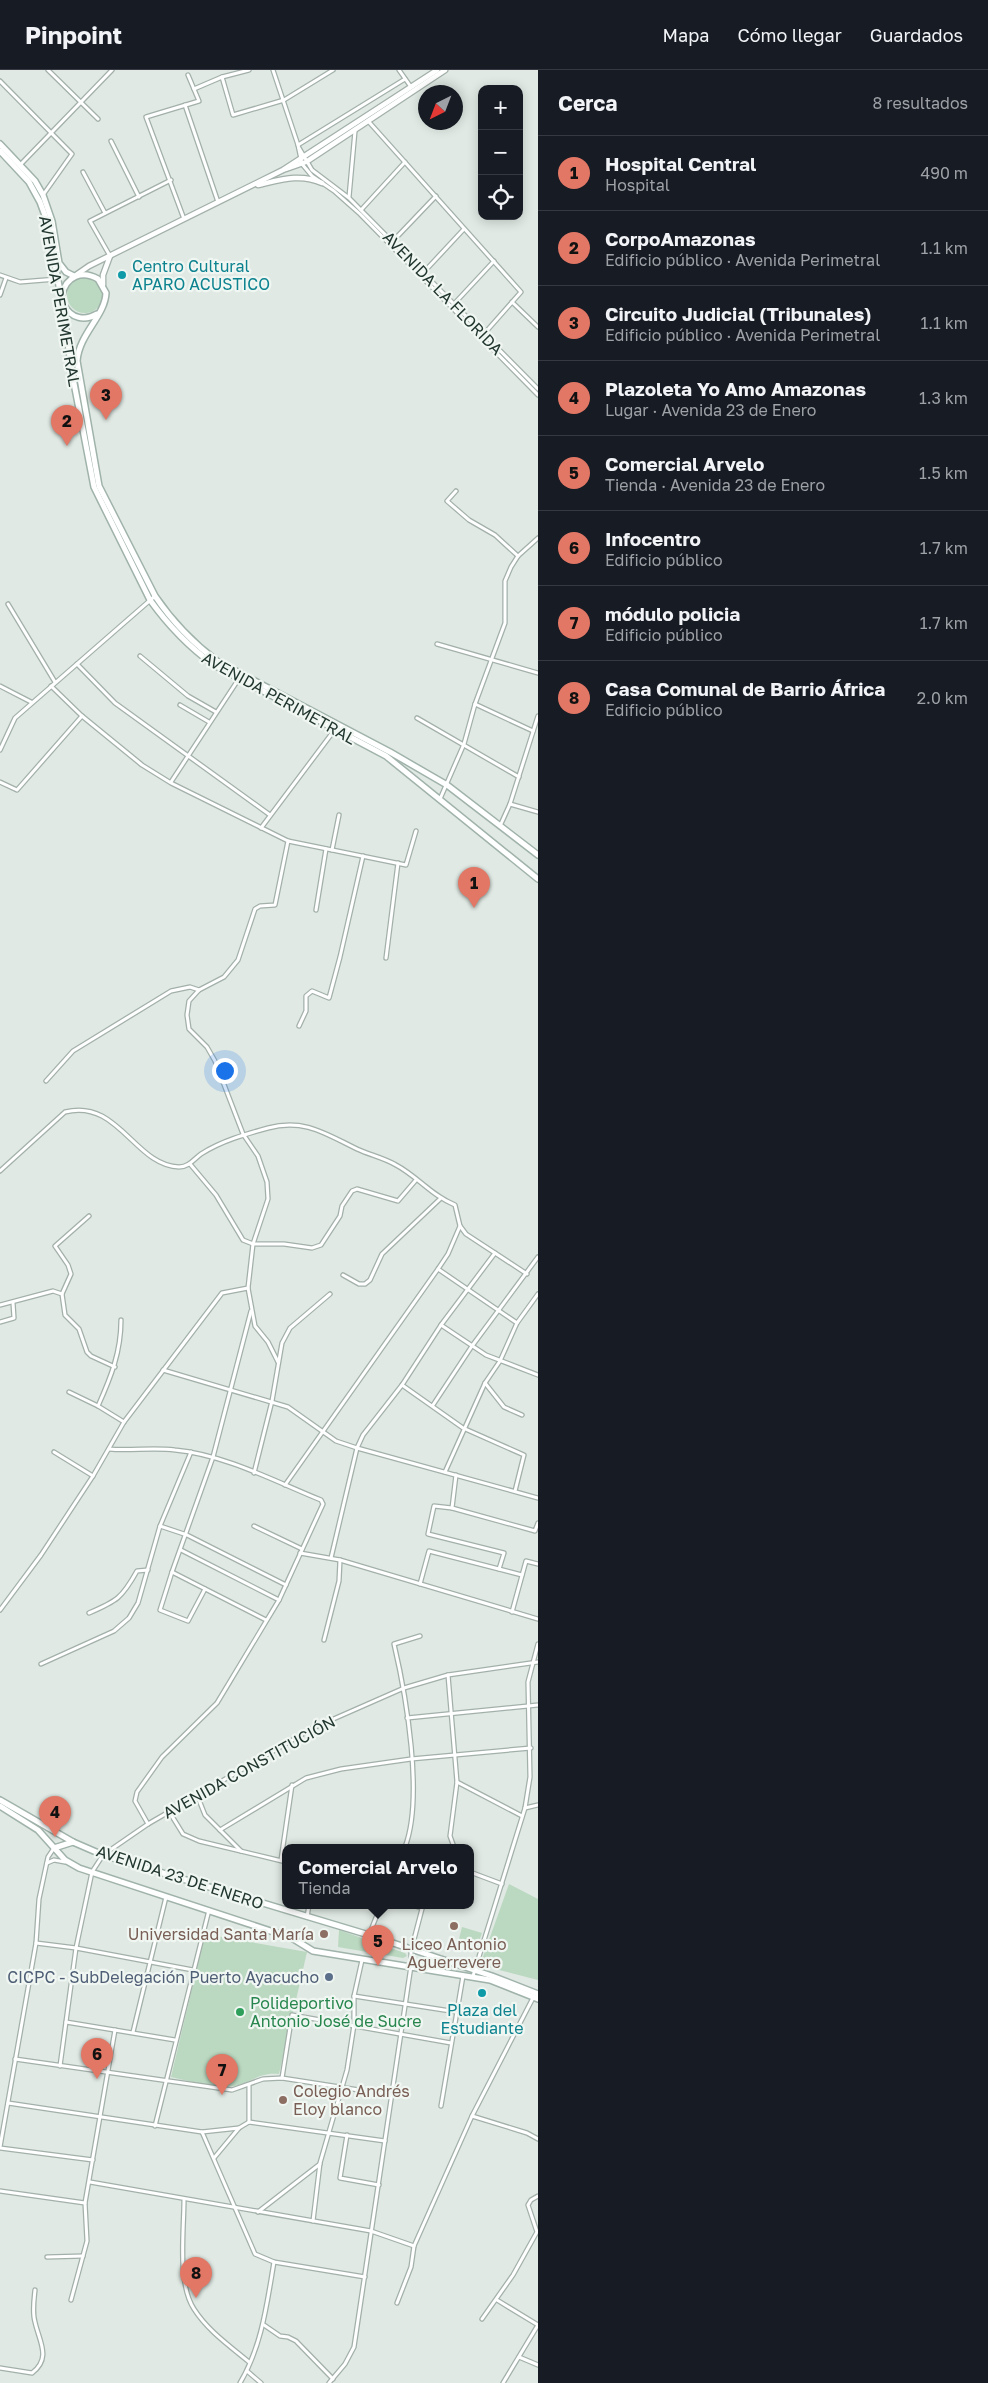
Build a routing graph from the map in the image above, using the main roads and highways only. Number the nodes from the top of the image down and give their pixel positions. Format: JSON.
{"nodes":[{"id":1,"x":0,"y":144,"type":"edge"},
{"id":2,"x":0,"y":151,"type":"edge"},
{"id":3,"x":75,"y":276,"type":"junction"},
{"id":4,"x":62,"y":302,"type":"junction"},
{"id":5,"x":98,"y":314,"type":"junction"},
{"id":6,"x":153,"y":598,"type":"junction"},
{"id":7,"x":336,"y":728,"type":"junction"},
{"id":8,"x":538,"y":855,"type":"edge"},
{"id":9,"x":538,"y":879,"type":"edge"},
{"id":10,"x":0,"y":1800,"type":"edge"},
{"id":11,"x":0,"y":1806,"type":"edge"},
{"id":12,"x":73,"y":1842,"type":"junction"},
{"id":13,"x":64,"y":1844,"type":"junction"},
{"id":14,"x":54,"y":1848,"type":"junction"},
{"id":15,"x":62,"y":1857,"type":"junction"},
{"id":16,"x":474,"y":1973,"type":"junction"},
{"id":17,"x":536,"y":1996,"type":"edge"}],
"edges":[{"from":1,"to":3,"type":"main road","name":"AVENIDA PERIMETRAL"},
{"from":2,"to":4,"type":"main road","name":"AVENIDA PERIMETRAL"},
{"from":3,"to":4,"type":"main road"},
{"from":3,"to":5,"type":"main road"},
{"from":4,"to":5,"type":"main road"},
{"from":4,"to":6,"type":"main road","name":"AVENIDA PERIMETRAL"},
{"from":5,"to":6,"type":"main road","name":"AVENIDA PERIMETRAL"},
{"from":6,"to":7,"type":"main road","name":"AVENIDA PERIMETRAL"},
{"from":7,"to":8,"type":"main road","name":"AVENIDA PERIMETRAL"},
{"from":7,"to":9,"type":"main road","name":"AVENIDA PERIMETRAL"},
{"from":10,"to":12,"type":"main road","name":"AVENIDA 23 DE ENERO"},
{"from":11,"to":14,"type":"main road","name":"AVENIDA 23 DE ENERO"},
{"from":12,"to":13,"type":"main road"},
{"from":12,"to":16,"type":"main road","name":"AVENIDA 23 DE ENERO"},
{"from":13,"to":14,"type":"main road"},
{"from":13,"to":15,"type":"main road"},
{"from":14,"to":15,"type":"main road","name":"AVENIDA 23 DE ENERO"},
{"from":15,"to":16,"type":"main road","name":"AVENIDA 23 DE ENERO"},
{"from":16,"to":17,"type":"main road","name":"AVENIDA 23 DE ENERO"}]}
